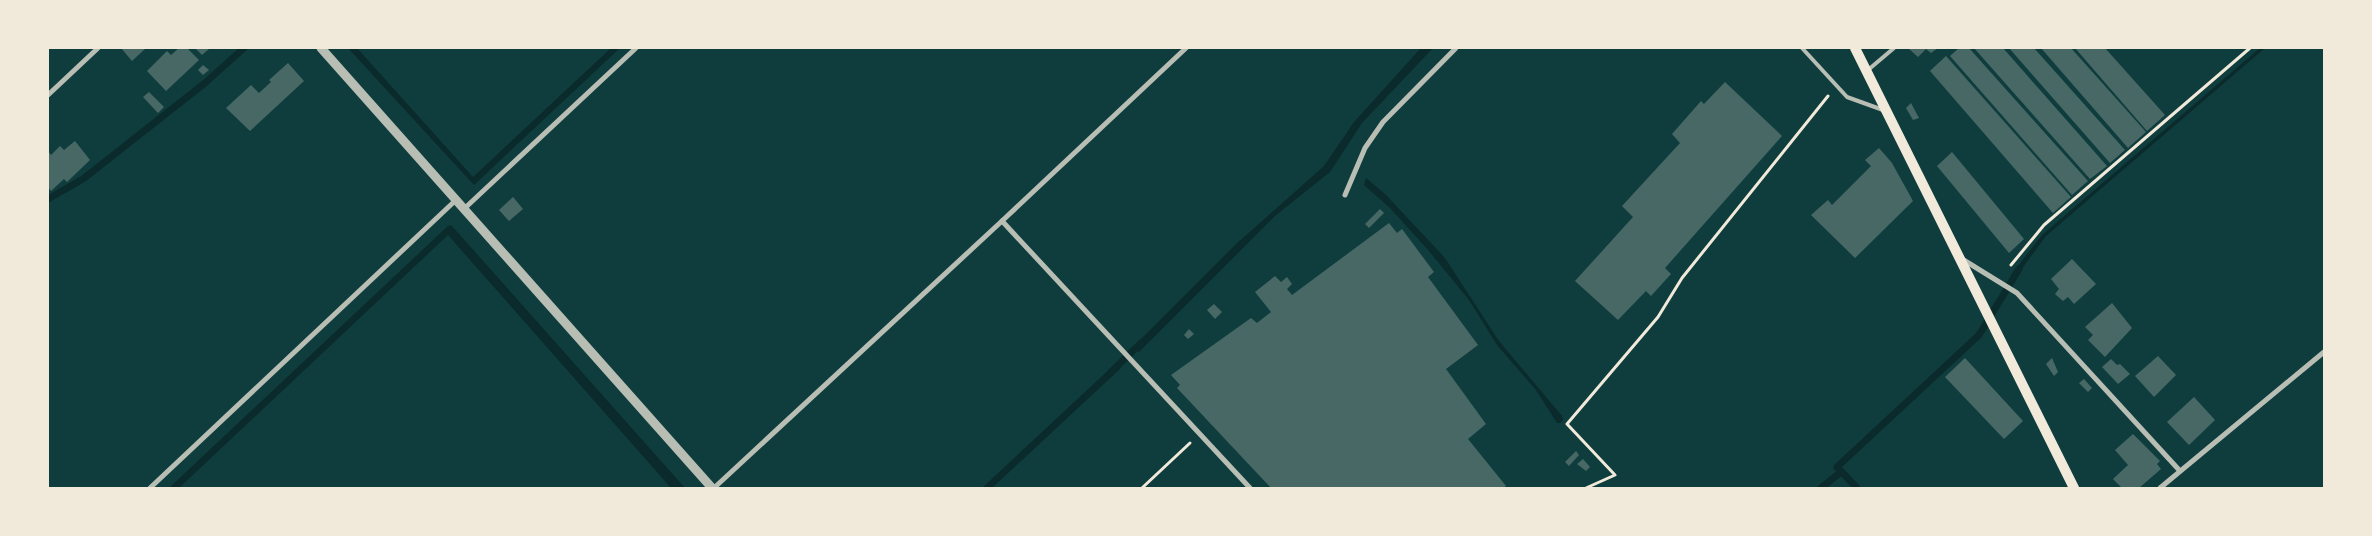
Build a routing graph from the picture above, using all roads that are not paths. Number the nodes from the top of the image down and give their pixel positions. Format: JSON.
{"nodes":[{"id":1,"x":98,"y":48,"type":"edge"},
{"id":2,"x":321,"y":48,"type":"edge"},
{"id":3,"x":636,"y":48,"type":"edge"},
{"id":4,"x":1186,"y":48,"type":"edge"},
{"id":5,"x":1456,"y":48,"type":"edge"},
{"id":6,"x":1802,"y":48,"type":"edge"},
{"id":7,"x":1855,"y":48,"type":"edge"},
{"id":8,"x":1894,"y":48,"type":"edge"},
{"id":9,"x":1867,"y":71,"type":"junction"},
{"id":10,"x":48,"y":95,"type":"edge"},
{"id":11,"x":1888,"y":111,"type":"junction"},
{"id":12,"x":1345,"y":195,"type":"dead end"},
{"id":13,"x":457,"y":199,"type":"junction"},
{"id":14,"x":465,"y":208,"type":"junction"},
{"id":15,"x":1002,"y":221,"type":"junction"},
{"id":16,"x":1959,"y":257,"type":"junction"},
{"id":17,"x":2324,"y":352,"type":"edge"},
{"id":18,"x":2180,"y":471,"type":"junction"},
{"id":19,"x":150,"y":488,"type":"edge"},
{"id":20,"x":713,"y":488,"type":"edge"},
{"id":21,"x":1250,"y":488,"type":"edge"},
{"id":22,"x":2074,"y":488,"type":"edge"},
{"id":23,"x":2160,"y":488,"type":"edge"}],
"edges":[{"from":1,"to":10,"type":"street"},
{"from":2,"to":13,"type":"street"},
{"from":3,"to":14,"type":"street"},
{"from":4,"to":15,"type":"street"},
{"from":5,"to":12,"type":"street"},
{"from":6,"to":11,"type":"lane"},
{"from":7,"to":9,"type":"main road"},
{"from":8,"to":9,"type":"lane"},
{"from":9,"to":11,"type":"main road"},
{"from":11,"to":16,"type":"main road"},
{"from":13,"to":14,"type":"street"},
{"from":13,"to":19,"type":"street"},
{"from":14,"to":20,"type":"street"},
{"from":15,"to":20,"type":"street"},
{"from":15,"to":21,"type":"street"},
{"from":16,"to":18,"type":"street"},
{"from":16,"to":22,"type":"main road"},
{"from":17,"to":18,"type":"street"},
{"from":18,"to":23,"type":"street"}]}
